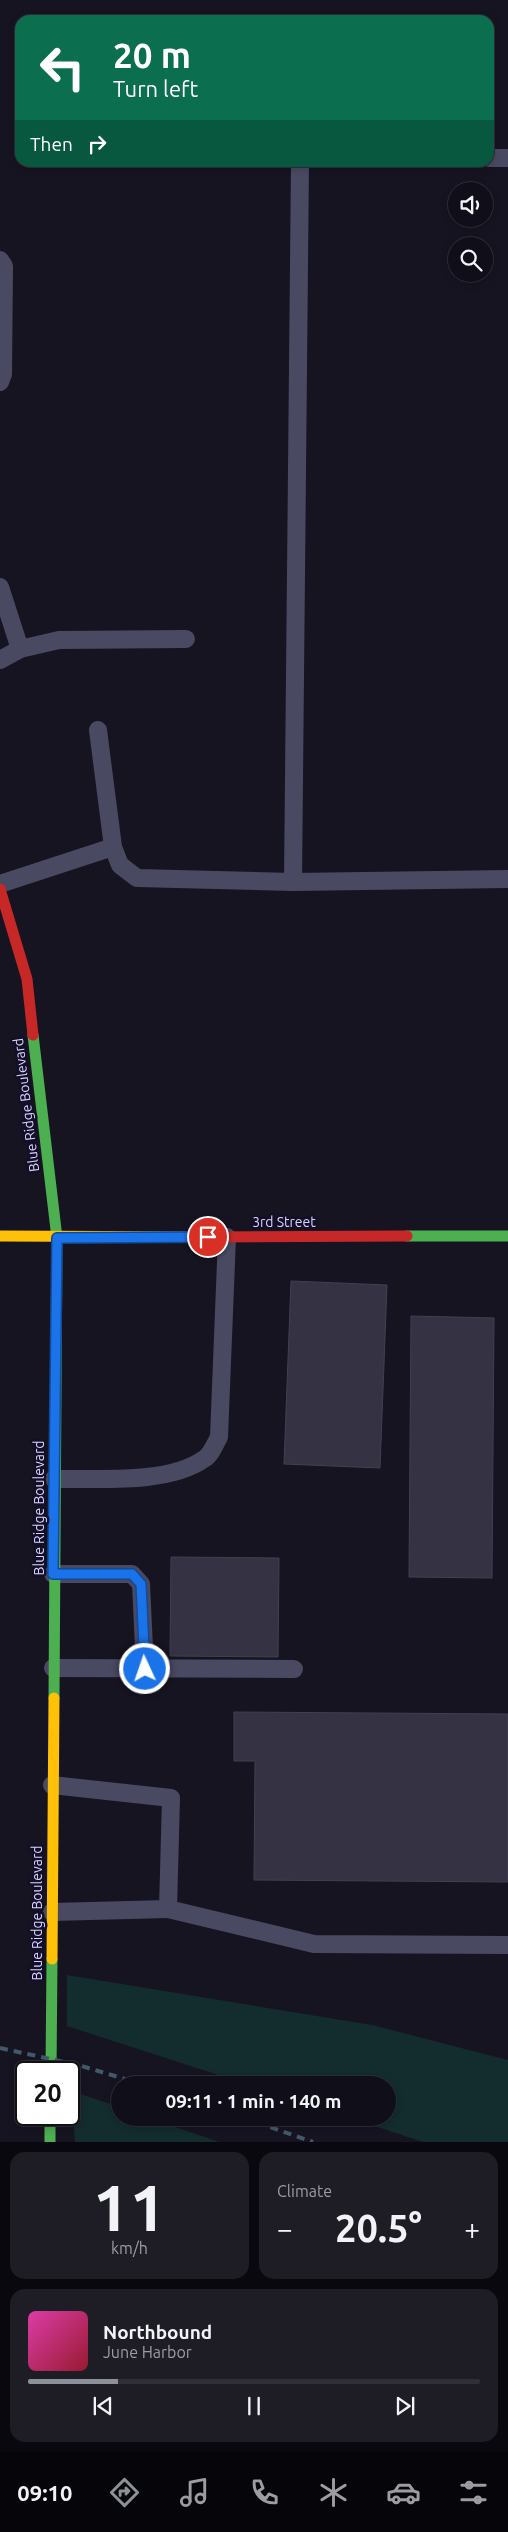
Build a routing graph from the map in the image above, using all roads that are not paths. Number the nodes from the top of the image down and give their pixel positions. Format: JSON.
{"nodes":[{"id":1,"x":494,"y":158,"type":"edge"},
{"id":2,"x":508,"y":158,"type":"edge"},
{"id":3,"x":300,"y":167,"type":"edge"},
{"id":4,"x":0,"y":260,"type":"edge"},
{"id":5,"x":0,"y":382,"type":"edge"},
{"id":6,"x":0,"y":587,"type":"edge"},
{"id":7,"x":186,"y":639,"type":"dead end"},
{"id":8,"x":20,"y":648,"type":"junction"},
{"id":9,"x":0,"y":660,"type":"edge"},
{"id":10,"x":98,"y":730,"type":"dead end"},
{"id":11,"x":113,"y":847,"type":"junction"},
{"id":12,"x":508,"y":879,"type":"edge"},
{"id":13,"x":293,"y":882,"type":"junction"},
{"id":14,"x":0,"y":884,"type":"edge"},
{"id":15,"x":0,"y":889,"type":"edge"},
{"id":16,"x":0,"y":1236,"type":"edge"},
{"id":17,"x":508,"y":1236,"type":"edge"},
{"id":18,"x":227,"y":1237,"type":"junction"},
{"id":19,"x":57,"y":1238,"type":"junction"},
{"id":20,"x":54,"y":1479,"type":"junction"},
{"id":21,"x":53,"y":1574,"type":"junction"},
{"id":22,"x":53,"y":1668,"type":"junction"},
{"id":23,"x":145,"y":1669,"type":"junction"},
{"id":24,"x":294,"y":1669,"type":"dead end"},
{"id":25,"x":52,"y":1785,"type":"junction"},
{"id":26,"x":168,"y":1909,"type":"junction"},
{"id":27,"x":52,"y":1912,"type":"junction"},
{"id":28,"x":508,"y":1945,"type":"edge"},
{"id":29,"x":51,"y":2061,"type":"edge"},
{"id":30,"x":50,"y":2126,"type":"edge"},
{"id":31,"x":50,"y":2142,"type":"edge"}],
"edges":[{"from":1,"to":2,"type":"lane"},
{"from":3,"to":13,"type":"lane"},
{"from":4,"to":5,"type":"lane"},
{"from":6,"to":8,"type":"lane"},
{"from":7,"to":8,"type":"lane"},
{"from":8,"to":9,"type":"lane"},
{"from":10,"to":11,"type":"lane"},
{"from":11,"to":13,"type":"lane"},
{"from":11,"to":14,"type":"lane"},
{"from":12,"to":13,"type":"lane"},
{"from":15,"to":19,"type":"main road","name":"Blue Ridge Boulevard"},
{"from":16,"to":19,"type":"main road","name":"3rd Street"},
{"from":17,"to":18,"type":"main road","name":"3rd Street"},
{"from":18,"to":19,"type":"main road","name":"3rd Street"},
{"from":18,"to":20,"type":"lane"},
{"from":19,"to":20,"type":"main road","name":"Blue Ridge Boulevard"},
{"from":20,"to":21,"type":"main road","name":"Blue Ridge Boulevard"},
{"from":21,"to":22,"type":"main road","name":"Blue Ridge Boulevard"},
{"from":21,"to":23,"type":"lane"},
{"from":22,"to":23,"type":"lane"},
{"from":22,"to":25,"type":"main road","name":"Blue Ridge Boulevard"},
{"from":23,"to":24,"type":"lane"},
{"from":25,"to":26,"type":"lane"},
{"from":25,"to":27,"type":"main road","name":"Blue Ridge Boulevard"},
{"from":26,"to":27,"type":"lane"},
{"from":26,"to":28,"type":"lane"},
{"from":27,"to":29,"type":"main road","name":"Blue Ridge Boulevard"},
{"from":30,"to":31,"type":"main road"}]}
